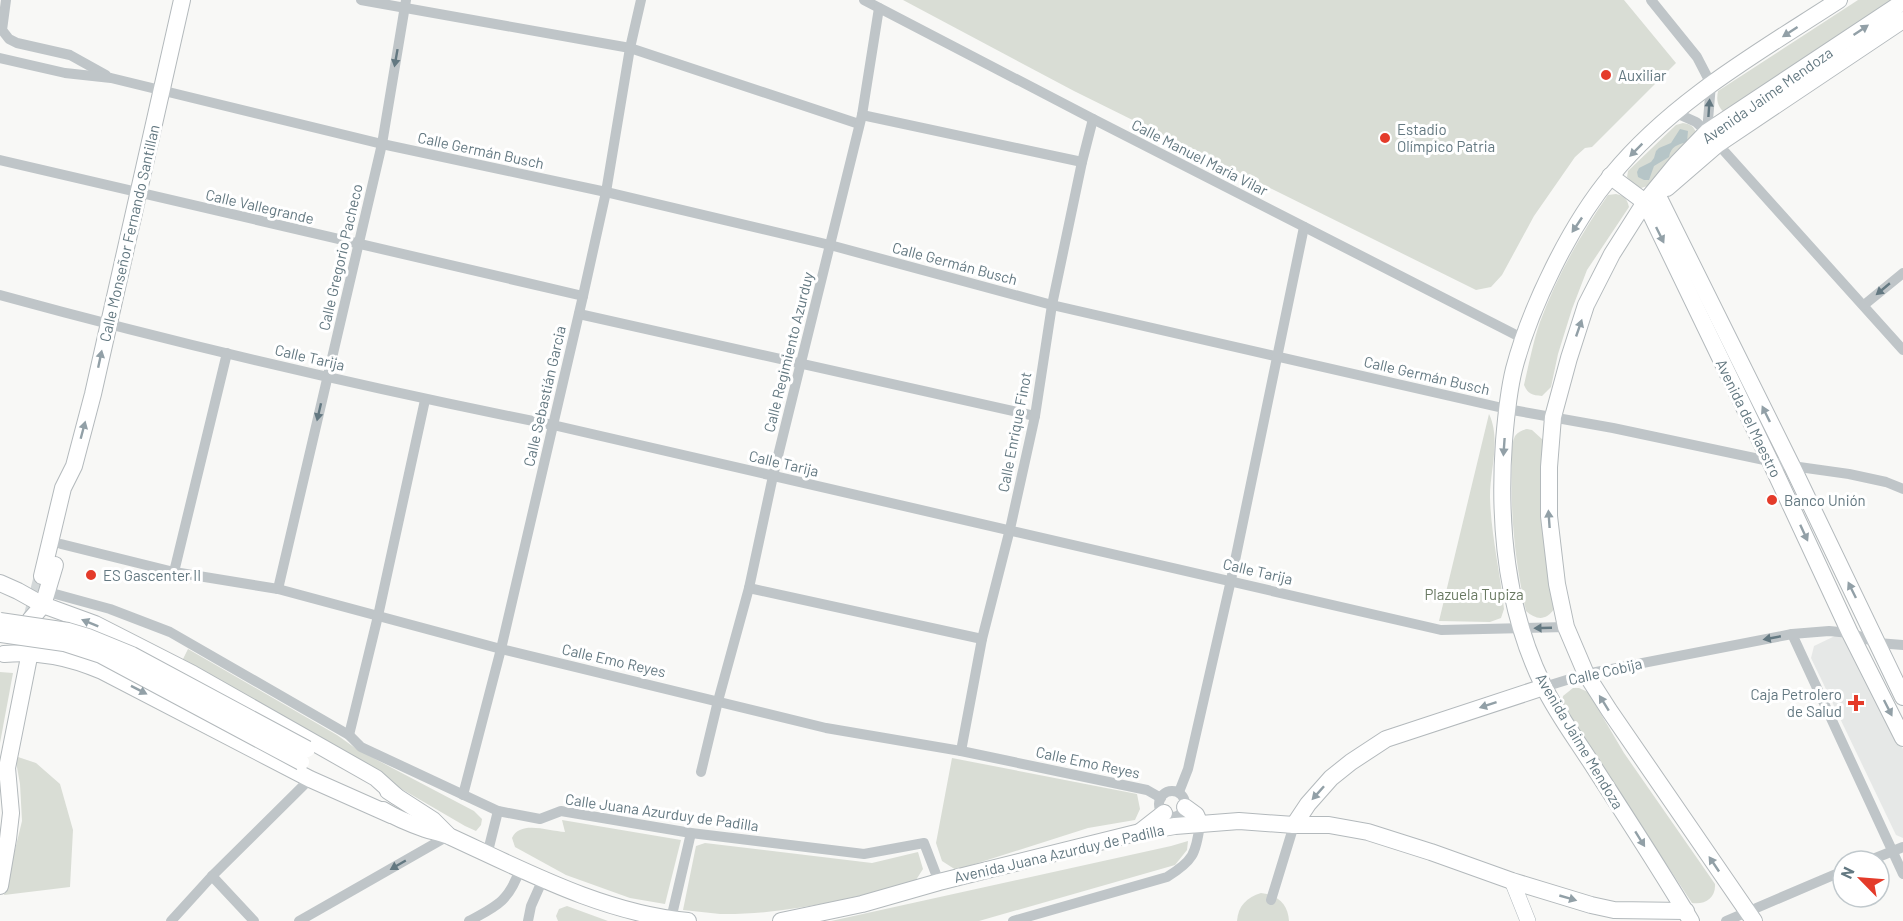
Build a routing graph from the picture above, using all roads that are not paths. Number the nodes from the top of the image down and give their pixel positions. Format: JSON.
{"nodes":[{"id":1,"x":6,"y":0,"type":"edge"},
{"id":2,"x":182,"y":0,"type":"edge"},
{"id":3,"x":362,"y":0,"type":"edge"},
{"id":4,"x":641,"y":0,"type":"edge"},
{"id":5,"x":864,"y":0,"type":"edge"},
{"id":6,"x":1651,"y":0,"type":"edge"},
{"id":7,"x":1839,"y":0,"type":"edge"},
{"id":8,"x":1903,"y":3,"type":"edge"},
{"id":9,"x":406,"y":4,"type":"edge"},
{"id":10,"x":879,"y":8,"type":"junction"},
{"id":11,"x":1903,"y":20,"type":"edge"},
{"id":12,"x":630,"y":48,"type":"junction"},
{"id":13,"x":0,"y":58,"type":"edge"},
{"id":14,"x":111,"y":78,"type":"junction"},
{"id":15,"x":1711,"y":84,"type":"junction"},
{"id":16,"x":162,"y":91,"type":"junction"},
{"id":17,"x":1676,"y":113,"type":"junction"},
{"id":18,"x":1093,"y":119,"type":"junction"},
{"id":19,"x":861,"y":120,"type":"junction"},
{"id":20,"x":1713,"y":138,"type":"junction"},
{"id":21,"x":382,"y":144,"type":"junction"},
{"id":22,"x":0,"y":160,"type":"edge"},
{"id":23,"x":1082,"y":162,"type":"junction"},
{"id":24,"x":1610,"y":176,"type":"junction"},
{"id":25,"x":606,"y":192,"type":"junction"},
{"id":26,"x":139,"y":193,"type":"junction"},
{"id":27,"x":1651,"y":199,"type":"junction"},
{"id":28,"x":1304,"y":227,"type":"junction"},
{"id":29,"x":357,"y":245,"type":"junction"},
{"id":30,"x":830,"y":245,"type":"junction"},
{"id":31,"x":1903,"y":273,"type":"edge"},
{"id":32,"x":0,"y":295,"type":"edge"},
{"id":33,"x":583,"y":296,"type":"junction"},
{"id":34,"x":1052,"y":304,"type":"junction"},
{"id":35,"x":1864,"y":305,"type":"junction"},
{"id":36,"x":579,"y":314,"type":"junction"},
{"id":37,"x":108,"y":325,"type":"junction"},
{"id":38,"x":1524,"y":339,"type":"junction"},
{"id":39,"x":1903,"y":350,"type":"edge"},
{"id":40,"x":227,"y":353,"type":"junction"},
{"id":41,"x":1278,"y":356,"type":"junction"},
{"id":42,"x":800,"y":364,"type":"junction"},
{"id":43,"x":327,"y":376,"type":"junction"},
{"id":44,"x":425,"y":400,"type":"junction"},
{"id":45,"x":1507,"y":409,"type":"junction"},
{"id":46,"x":1035,"y":416,"type":"junction"},
{"id":47,"x":1553,"y":417,"type":"junction"},
{"id":48,"x":553,"y":425,"type":"junction"},
{"id":49,"x":1770,"y":461,"type":"junction"},
{"id":50,"x":74,"y":466,"type":"junction"},
{"id":51,"x":1792,"y":466,"type":"junction"},
{"id":52,"x":773,"y":476,"type":"junction"},
{"id":53,"x":1903,"y":489,"type":"edge"},
{"id":54,"x":1010,"y":530,"type":"junction"},
{"id":55,"x":61,"y":544,"type":"junction"},
{"id":56,"x":174,"y":572,"type":"junction"},
{"id":57,"x":1231,"y":580,"type":"junction"},
{"id":58,"x":0,"y":583,"type":"edge"},
{"id":59,"x":749,"y":588,"type":"junction"},
{"id":60,"x":278,"y":589,"type":"junction"},
{"id":61,"x":18,"y":591,"type":"junction"},
{"id":62,"x":44,"y":591,"type":"junction"},
{"id":63,"x":378,"y":616,"type":"junction"},
{"id":64,"x":0,"y":621,"type":"edge"},
{"id":65,"x":28,"y":626,"type":"junction"},
{"id":66,"x":1566,"y":627,"type":"junction"},
{"id":67,"x":1521,"y":629,"type":"junction"},
{"id":68,"x":1850,"y":633,"type":"junction"},
{"id":69,"x":0,"y":634,"type":"edge"},
{"id":70,"x":1792,"y":634,"type":"junction"},
{"id":71,"x":982,"y":639,"type":"junction"},
{"id":72,"x":1878,"y":643,"type":"junction"},
{"id":73,"x":1903,"y":645,"type":"edge"},
{"id":74,"x":501,"y":649,"type":"junction"},
{"id":75,"x":30,"y":652,"type":"junction"},
{"id":76,"x":2,"y":654,"type":"edge"},
{"id":77,"x":1586,"y":674,"type":"junction"},
{"id":78,"x":16,"y":680,"type":"dead end"},
{"id":79,"x":1544,"y":687,"type":"junction"},
{"id":80,"x":1903,"y":697,"type":"edge"},
{"id":81,"x":718,"y":701,"type":"junction"},
{"id":82,"x":349,"y":735,"type":"junction"},
{"id":83,"x":1903,"y":738,"type":"edge"},
{"id":84,"x":962,"y":751,"type":"junction"},
{"id":85,"x":304,"y":755,"type":"junction"},
{"id":86,"x":7,"y":768,"type":"junction"},
{"id":87,"x":701,"y":772,"type":"dead end"},
{"id":88,"x":310,"y":779,"type":"junction"},
{"id":89,"x":463,"y":795,"type":"junction"},
{"id":90,"x":396,"y":796,"type":"junction"},
{"id":91,"x":1182,"y":800,"type":"junction"},
{"id":92,"x":1162,"y":806,"type":"junction"},
{"id":93,"x":498,"y":811,"type":"junction"},
{"id":94,"x":391,"y":814,"type":"junction"},
{"id":95,"x":1200,"y":824,"type":"junction"},
{"id":96,"x":1294,"y":825,"type":"junction"},
{"id":97,"x":1140,"y":832,"type":"junction"},
{"id":98,"x":691,"y":833,"type":"junction"},
{"id":99,"x":448,"y":836,"type":"junction"},
{"id":100,"x":1898,"y":849,"type":"edge"},
{"id":101,"x":487,"y":855,"type":"junction"},
{"id":102,"x":520,"y":869,"type":"junction"},
{"id":103,"x":1903,"y":874,"type":"edge"},
{"id":104,"x":212,"y":876,"type":"junction"},
{"id":105,"x":1831,"y":876,"type":"edge"},
{"id":106,"x":543,"y":879,"type":"junction"},
{"id":107,"x":1512,"y":881,"type":"junction"},
{"id":108,"x":939,"y":882,"type":"junction"},
{"id":109,"x":0,"y":886,"type":"edge"},
{"id":110,"x":1271,"y":900,"type":"dead end"},
{"id":111,"x":1688,"y":916,"type":"edge"},
{"id":112,"x":1752,"y":916,"type":"edge"},
{"id":113,"x":680,"y":920,"type":"edge"},
{"id":114,"x":171,"y":921,"type":"edge"},
{"id":115,"x":254,"y":921,"type":"edge"},
{"id":116,"x":299,"y":921,"type":"edge"},
{"id":117,"x":469,"y":921,"type":"edge"},
{"id":118,"x":528,"y":921,"type":"edge"},
{"id":119,"x":781,"y":921,"type":"edge"},
{"id":120,"x":1013,"y":921,"type":"edge"},
{"id":121,"x":1528,"y":921,"type":"edge"},
{"id":122,"x":1726,"y":921,"type":"edge"}],
"edges":[{"from":1,"to":14,"type":"street"},
{"from":2,"to":16,"type":"main road","name":"Calle Monseñor Fernando Santillan"},
{"from":3,"to":9,"type":"street"},
{"from":4,"to":12,"type":"street","name":"Calle Sebastián Garcia"},
{"from":5,"to":10,"type":"street","name":"Calle Manuel María Vilar"},
{"from":6,"to":15,"type":"street"},
{"from":7,"to":15,"type":"main road","name":"Avenida Jaime Mendoza","one_way":true},
{"from":20,"to":8,"type":"main road","name":"Avenida Jaime Mendoza","one_way":true},
{"from":9,"to":12,"type":"street"},
{"from":9,"to":21,"type":"street","name":"Calle Gregorio Pacheco","one_way":true},
{"from":10,"to":18,"type":"street","name":"Calle Manuel María Vilar"},
{"from":10,"to":19,"type":"street","name":"Calle Regimiento Azurduy"},
{"from":11,"to":20,"type":"main road","name":"Avenida Jaime Mendoza"},
{"from":12,"to":19,"type":"street"},
{"from":12,"to":25,"type":"street","name":"Calle Sebastián Garcia"},
{"from":13,"to":14,"type":"street","name":"Calle Germán Busch"},
{"from":14,"to":16,"type":"street","name":"Calle Germán Busch"},
{"from":15,"to":17,"type":"main road","name":"Avenida Jaime Mendoza"},
{"from":20,"to":15,"type":"street","one_way":true},
{"from":16,"to":21,"type":"street","name":"Calle Germán Busch"},
{"from":16,"to":26,"type":"main road","name":"Calle Monseñor Fernando Santillan"},
{"from":17,"to":20,"type":"street"},
{"from":17,"to":24,"type":"main road","name":"Avenida Jaime Mendoza","one_way":true},
{"from":18,"to":23,"type":"street","name":"Calle Enrique Finot"},
{"from":18,"to":28,"type":"street","name":"Calle Manuel María Vilar"},
{"from":19,"to":23,"type":"street"},
{"from":19,"to":30,"type":"street","name":"Calle Regimiento Azurduy"},
{"from":20,"to":27,"type":"main road","name":"Avenida Jaime Mendoza"},
{"from":20,"to":35,"type":"street"},
{"from":21,"to":25,"type":"street","name":"Calle Germán Busch"},
{"from":21,"to":29,"type":"street","name":"Calle Gregorio Pacheco"},
{"from":22,"to":26,"type":"street","name":"Calle Vallegrande"},
{"from":23,"to":34,"type":"street","name":"Calle Enrique Finot"},
{"from":24,"to":27,"type":"main road","name":"Avenida del Maestro"},
{"from":24,"to":38,"type":"main road","name":"Avenida Jaime Mendoza","one_way":true},
{"from":25,"to":30,"type":"street","name":"Calle Germán Busch"},
{"from":25,"to":33,"type":"street","name":"Calle Sebastián Garcia"},
{"from":26,"to":29,"type":"street","name":"Calle Vallegrande"},
{"from":26,"to":37,"type":"main road","name":"Calle Monseñor Fernando Santillan"},
{"from":47,"to":27,"type":"main road","name":"Avenida Jaime Mendoza","one_way":true},
{"from":27,"to":49,"type":"main road","name":"Avenida del Maestro","one_way":true},
{"from":51,"to":27,"type":"main road","one_way":true},
{"from":28,"to":38,"type":"street","name":"Calle Manuel María Vilar"},
{"from":28,"to":41,"type":"street"},
{"from":29,"to":33,"type":"street","name":"Calle Vallegrande"},
{"from":29,"to":43,"type":"street","name":"Calle Gregorio Pacheco"},
{"from":30,"to":34,"type":"street","name":"Calle Germán Busch"},
{"from":30,"to":42,"type":"street","name":"Calle Regimiento Azurduy"},
{"from":31,"to":35,"type":"street","one_way":true},
{"from":32,"to":37,"type":"street","name":"Calle Tarija"},
{"from":33,"to":36,"type":"street","name":"Calle Sebastián Garcia"},
{"from":34,"to":41,"type":"street","name":"Calle Germán Busch"},
{"from":34,"to":46,"type":"street","name":"Calle Enrique Finot"},
{"from":35,"to":39,"type":"street"},
{"from":36,"to":42,"type":"street"},
{"from":36,"to":48,"type":"street","name":"Calle Sebastián Garcia"},
{"from":37,"to":40,"type":"street","name":"Calle Tarija"},
{"from":50,"to":37,"type":"main road","name":"Calle Monseñor Fernando Santillan","one_way":true},
{"from":38,"to":45,"type":"main road","name":"Avenida Jaime Mendoza"},
{"from":40,"to":43,"type":"street","name":"Calle Tarija"},
{"from":40,"to":56,"type":"street"},
{"from":41,"to":45,"type":"street","name":"Calle Germán Busch"},
{"from":41,"to":57,"type":"street"},
{"from":42,"to":46,"type":"street"},
{"from":42,"to":52,"type":"street","name":"Calle Regimiento Azurduy"},
{"from":43,"to":44,"type":"street","name":"Calle Tarija"},
{"from":43,"to":60,"type":"street","name":"Calle Gregorio Pacheco","one_way":true},
{"from":44,"to":48,"type":"street","name":"Calle Tarija"},
{"from":44,"to":63,"type":"street"},
{"from":45,"to":47,"type":"street","name":"Calle Germán Busch"},
{"from":45,"to":67,"type":"main road","name":"Avenida Jaime Mendoza","one_way":true},
{"from":46,"to":54,"type":"street","name":"Calle Enrique Finot"},
{"from":47,"to":49,"type":"street","name":"Calle Germán Busch"},
{"from":66,"to":47,"type":"main road","name":"Avenida Jaime Mendoza","one_way":true},
{"from":48,"to":52,"type":"street","name":"Calle Tarija"},
{"from":48,"to":74,"type":"street","name":"Calle Sebastián Garcia"},
{"from":49,"to":51,"type":"street","name":"Calle Germán Busch"},
{"from":49,"to":68,"type":"main road","name":"Avenida del Maestro","one_way":true},
{"from":50,"to":55,"type":"main road","name":"Calle Monseñor Fernando Santillan"},
{"from":50,"to":62,"type":"main road","name":"Calle Monseñor Fernando Santillan"},
{"from":51,"to":53,"type":"street","name":"Calle Germán Busch"},
{"from":72,"to":51,"type":"main road","one_way":true},
{"from":52,"to":54,"type":"street","name":"Calle Tarija"},
{"from":52,"to":59,"type":"street","name":"Calle Regimiento Azurduy"},
{"from":54,"to":57,"type":"street","name":"Calle Tarija"},
{"from":54,"to":71,"type":"street","name":"Calle Enrique Finot"},
{"from":55,"to":56,"type":"street","name":"Calle Emo Reyes"},
{"from":55,"to":62,"type":"main road","name":"Calle Monseñor Fernando Santillan"},
{"from":56,"to":60,"type":"street","name":"Calle Emo Reyes"},
{"from":57,"to":67,"type":"street","name":"Calle Tarija"},
{"from":57,"to":91,"type":"street"},
{"from":58,"to":61,"type":"main road"},
{"from":59,"to":71,"type":"street"},
{"from":59,"to":81,"type":"street","name":"Calle Regimiento Azurduy"},
{"from":60,"to":63,"type":"street","name":"Calle Emo Reyes"},
{"from":61,"to":62,"type":"main road"},
{"from":61,"to":65,"type":"main road"},
{"from":62,"to":65,"type":"main road","name":"Calle Monseñor Fernando Santillan"},
{"from":62,"to":82,"type":"street","name":"Calle Juana Azurduy de Padilla"},
{"from":90,"to":62,"type":"main road","one_way":true},
{"from":63,"to":74,"type":"street","name":"Calle Emo Reyes"},
{"from":63,"to":82,"type":"street"},
{"from":64,"to":85,"type":"main road","bridge":true},
{"from":65,"to":75,"type":"main road"},
{"from":65,"to":76,"type":"main road","name":"Calle Monseñor Fernando Santillan"},
{"from":66,"to":67,"type":"street","name":"Calle Tarija","one_way":true},
{"from":66,"to":77,"type":"main road","name":"Avenida Jaime Mendoza"},
{"from":67,"to":79,"type":"main road","name":"Avenida Jaime Mendoza"},
{"from":68,"to":70,"type":"street","name":"Calle Cobija"},
{"from":68,"to":72,"type":"street","name":"Calle Cobija"},
{"from":68,"to":83,"type":"main road","name":"Avenida del Maestro","one_way":true},
{"from":69,"to":85,"type":"main road","bridge":true},
{"from":70,"to":77,"type":"street","name":"Calle Cobija","one_way":true},
{"from":70,"to":100,"type":"street"},
{"from":71,"to":84,"type":"street","name":"Calle Enrique Finot"},
{"from":72,"to":73,"type":"street","name":"Calle Cobija"},
{"from":72,"to":80,"type":"main road"},
{"from":74,"to":81,"type":"street","name":"Calle Emo Reyes"},
{"from":74,"to":89,"type":"street","name":"Calle Sebastián Garcia"},
{"from":75,"to":76,"type":"main road"},
{"from":75,"to":86,"type":"main road"},
{"from":75,"to":88,"type":"main road","one_way":true},
{"from":77,"to":79,"type":"street","name":"Calle Cobija"},
{"from":112,"to":77,"type":"main road","name":"Avenida Jaime Mendoza","one_way":true},
{"from":78,"to":86,"type":"main road"},
{"from":79,"to":96,"type":"main road","name":"Calle Cobija","one_way":true},
{"from":79,"to":111,"type":"main road","name":"Avenida Jaime Mendoza","one_way":true},
{"from":81,"to":84,"type":"street","name":"Calle Emo Reyes"},
{"from":81,"to":87,"type":"street","name":"Calle Regimiento Azurduy"},
{"from":82,"to":89,"type":"street","name":"Calle Juana Azurduy de Padilla"},
{"from":84,"to":92,"type":"street","name":"Calle Emo Reyes"},
{"from":85,"to":90,"type":"main road"},
{"from":85,"to":94,"type":"main road"},
{"from":86,"to":109,"type":"main road"},
{"from":88,"to":94,"type":"main road"},
{"from":88,"to":104,"type":"street"},
{"from":89,"to":93,"type":"street","name":"Calle Juana Azurduy de Padilla"},
{"from":90,"to":99,"type":"main road"},
{"from":91,"to":92,"type":"street"},
{"from":91,"to":92,"type":"street"},
{"from":91,"to":95,"type":"main road"},
{"from":92,"to":97,"type":"main road"},
{"from":93,"to":98,"type":"street","name":"Calle Juana Azurduy de Padilla"},
{"from":93,"to":101,"type":"street"},
{"from":94,"to":99,"type":"main road"},
{"from":95,"to":96,"type":"main road","name":"Avenida Juana Azurduy de Padilla"},
{"from":95,"to":97,"type":"main road","name":"Avenida Juana Azurduy de Padilla"},
{"from":95,"to":120,"type":"street"},
{"from":96,"to":107,"type":"main road","name":"Avenida Juana Azurduy de Padilla"},
{"from":96,"to":110,"type":"street"},
{"from":97,"to":108,"type":"main road","name":"Avenida Juana Azurduy de Padilla"},
{"from":98,"to":108,"type":"street","name":"Calle Juana Azurduy de Padilla"},
{"from":98,"to":113,"type":"street"},
{"from":99,"to":101,"type":"main road"},
{"from":99,"to":116,"type":"street","one_way":true},
{"from":100,"to":103,"type":"street"},
{"from":101,"to":102,"type":"main road"},
{"from":102,"to":106,"type":"main road"},
{"from":102,"to":117,"type":"street"},
{"from":104,"to":114,"type":"street"},
{"from":104,"to":115,"type":"street"},
{"from":105,"to":112,"type":"street"},
{"from":106,"to":113,"type":"main road"},
{"from":106,"to":118,"type":"street"},
{"from":107,"to":111,"type":"main road","name":"Avenida Juana Azurduy de Padilla","one_way":true},
{"from":107,"to":121,"type":"main road"},
{"from":108,"to":119,"type":"main road","name":"Avenida Juana Azurduy de Padilla"},
{"from":112,"to":122,"type":"street"}]}
